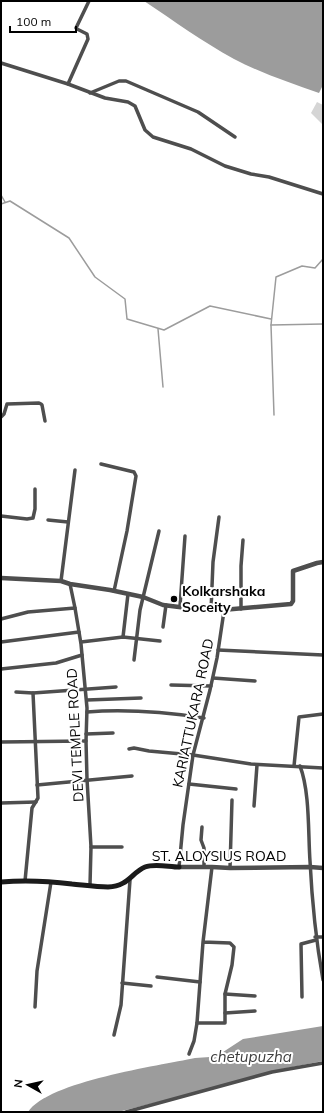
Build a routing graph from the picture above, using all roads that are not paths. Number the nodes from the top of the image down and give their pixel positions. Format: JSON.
{"nodes":[{"id":1,"x":89,"y":1,"type":"edge"},
{"id":2,"x":1,"y":63,"type":"edge"},
{"id":3,"x":68,"y":84,"type":"junction"},
{"id":4,"x":90,"y":93,"type":"junction"},
{"id":5,"x":235,"y":137,"type":"dead end"},
{"id":6,"x":323,"y":194,"type":"edge"},
{"id":7,"x":1,"y":417,"type":"edge"},
{"id":8,"x":45,"y":422,"type":"dead end"},
{"id":9,"x":101,"y":464,"type":"dead end"},
{"id":10,"x":75,"y":470,"type":"dead end"},
{"id":11,"x":34,"y":489,"type":"dead end"},
{"id":12,"x":1,"y":516,"type":"edge"},
{"id":13,"x":218,"y":517,"type":"dead end"},
{"id":14,"x":48,"y":520,"type":"dead end"},
{"id":15,"x":68,"y":522,"type":"junction"},
{"id":16,"x":159,"y":531,"type":"dead end"},
{"id":17,"x":185,"y":536,"type":"dead end"},
{"id":18,"x":243,"y":540,"type":"dead end"},
{"id":19,"x":323,"y":562,"type":"edge"},
{"id":20,"x":1,"y":578,"type":"edge"},
{"id":21,"x":61,"y":581,"type":"junction"},
{"id":22,"x":70,"y":584,"type":"junction"},
{"id":23,"x":114,"y":591,"type":"junction"},
{"id":24,"x":128,"y":594,"type":"junction"},
{"id":25,"x":143,"y":597,"type":"junction"},
{"id":26,"x":166,"y":605,"type":"junction"},
{"id":27,"x":180,"y":606,"type":"junction"},
{"id":28,"x":75,"y":608,"type":"junction"},
{"id":29,"x":241,"y":609,"type":"junction"},
{"id":30,"x":211,"y":611,"type":"junction"},
{"id":31,"x":224,"y":611,"type":"junction"},
{"id":32,"x":1,"y":619,"type":"edge"},
{"id":33,"x":163,"y":627,"type":"dead end"},
{"id":34,"x":79,"y":632,"type":"junction"},
{"id":35,"x":123,"y":637,"type":"junction"},
{"id":36,"x":137,"y":638,"type":"junction"},
{"id":37,"x":160,"y":641,"type":"dead end"},
{"id":38,"x":1,"y":642,"type":"edge"},
{"id":39,"x":80,"y":642,"type":"junction"},
{"id":40,"x":218,"y":650,"type":"junction"},
{"id":41,"x":82,"y":655,"type":"junction"},
{"id":42,"x":323,"y":656,"type":"edge"},
{"id":43,"x":134,"y":660,"type":"dead end"},
{"id":44,"x":1,"y":669,"type":"edge"},
{"id":45,"x":213,"y":678,"type":"junction"},
{"id":46,"x":255,"y":682,"type":"dead end"},
{"id":47,"x":171,"y":685,"type":"dead end"},
{"id":48,"x":211,"y":686,"type":"junction"},
{"id":49,"x":116,"y":687,"type":"dead end"},
{"id":50,"x":85,"y":689,"type":"junction"},
{"id":51,"x":16,"y":692,"type":"dead end"},
{"id":52,"x":34,"y":692,"type":"junction"},
{"id":53,"x":141,"y":698,"type":"dead end"},
{"id":54,"x":87,"y":700,"type":"junction"},
{"id":55,"x":87,"y":712,"type":"junction"},
{"id":56,"x":323,"y":714,"type":"edge"},
{"id":57,"x":204,"y":718,"type":"junction"},
{"id":58,"x":113,"y":733,"type":"dead end"},
{"id":59,"x":86,"y":734,"type":"junction"},
{"id":60,"x":35,"y":741,"type":"junction"},
{"id":61,"x":86,"y":741,"type":"junction"},
{"id":62,"x":1,"y":742,"type":"edge"},
{"id":63,"x":131,"y":749,"type":"dead end"},
{"id":64,"x":193,"y":755,"type":"junction"},
{"id":65,"x":256,"y":765,"type":"junction"},
{"id":66,"x":294,"y":766,"type":"junction"},
{"id":67,"x":300,"y":766,"type":"junction"},
{"id":68,"x":323,"y":768,"type":"edge"},
{"id":69,"x":132,"y":776,"type":"dead end"},
{"id":70,"x":87,"y":779,"type":"junction"},
{"id":71,"x":189,"y":784,"type":"junction"},
{"id":72,"x":37,"y":785,"type":"junction"},
{"id":73,"x":236,"y":789,"type":"dead end"},
{"id":74,"x":232,"y":800,"type":"dead end"},
{"id":75,"x":36,"y":802,"type":"junction"},
{"id":76,"x":1,"y":803,"type":"edge"},
{"id":77,"x":254,"y":806,"type":"dead end"},
{"id":78,"x":202,"y":826,"type":"dead end"},
{"id":79,"x":91,"y":846,"type":"junction"},
{"id":80,"x":122,"y":847,"type":"dead end"},
{"id":81,"x":179,"y":867,"type":"junction"},
{"id":82,"x":204,"y":867,"type":"junction"},
{"id":83,"x":212,"y":867,"type":"junction"},
{"id":84,"x":310,"y":867,"type":"junction"},
{"id":85,"x":230,"y":868,"type":"junction"},
{"id":86,"x":323,"y":868,"type":"edge"},
{"id":87,"x":130,"y":880,"type":"junction"},
{"id":88,"x":25,"y":881,"type":"junction"},
{"id":89,"x":1,"y":882,"type":"edge"},
{"id":90,"x":51,"y":882,"type":"junction"},
{"id":91,"x":90,"y":885,"type":"junction"},
{"id":92,"x":323,"y":937,"type":"edge"},
{"id":93,"x":316,"y":939,"type":"junction"},
{"id":94,"x":203,"y":942,"type":"junction"},
{"id":95,"x":157,"y":977,"type":"dead end"},
{"id":96,"x":323,"y":980,"type":"edge"},
{"id":97,"x":200,"y":982,"type":"junction"},
{"id":98,"x":122,"y":983,"type":"junction"},
{"id":99,"x":151,"y":986,"type":"dead end"},
{"id":100,"x":225,"y":994,"type":"junction"},
{"id":101,"x":255,"y":996,"type":"dead end"},
{"id":102,"x":302,"y":997,"type":"dead end"},
{"id":103,"x":35,"y":1007,"type":"dead end"},
{"id":104,"x":255,"y":1011,"type":"dead end"},
{"id":105,"x":225,"y":1014,"type":"junction"},
{"id":106,"x":197,"y":1023,"type":"junction"},
{"id":107,"x":114,"y":1035,"type":"dead end"},
{"id":108,"x":189,"y":1054,"type":"dead end"},
{"id":109,"x":323,"y":1063,"type":"edge"},
{"id":110,"x":126,"y":1112,"type":"edge"}],
"edges":[{"from":1,"to":3,"type":"street"},
{"from":2,"to":3,"type":"street"},
{"from":3,"to":4,"type":"street"},
{"from":4,"to":5,"type":"street"},
{"from":4,"to":6,"type":"street"},
{"from":7,"to":8,"type":"street"},
{"from":9,"to":23,"type":"street"},
{"from":10,"to":15,"type":"street"},
{"from":11,"to":12,"type":"street"},
{"from":13,"to":30,"type":"street"},
{"from":14,"to":15,"type":"street"},
{"from":15,"to":21,"type":"street"},
{"from":16,"to":25,"type":"street"},
{"from":17,"to":27,"type":"street"},
{"from":18,"to":29,"type":"street"},
{"from":19,"to":29,"type":"street"},
{"from":20,"to":21,"type":"street"},
{"from":21,"to":22,"type":"street"},
{"from":22,"to":23,"type":"street"},
{"from":22,"to":28,"type":"street","name":"DEVI TEMPLE ROAD"},
{"from":23,"to":24,"type":"street"},
{"from":24,"to":25,"type":"street"},
{"from":24,"to":35,"type":"street"},
{"from":25,"to":26,"type":"street"},
{"from":25,"to":36,"type":"street"},
{"from":26,"to":27,"type":"street"},
{"from":26,"to":33,"type":"street"},
{"from":27,"to":30,"type":"street"},
{"from":28,"to":32,"type":"street"},
{"from":28,"to":34,"type":"street","name":"DEVI TEMPLE ROAD"},
{"from":29,"to":31,"type":"street"},
{"from":30,"to":31,"type":"street"},
{"from":31,"to":40,"type":"street","name":"KARIATTUKARA ROAD"},
{"from":34,"to":38,"type":"street"},
{"from":34,"to":39,"type":"street","name":"DEVI TEMPLE ROAD"},
{"from":35,"to":36,"type":"street"},
{"from":35,"to":39,"type":"street"},
{"from":36,"to":37,"type":"street"},
{"from":36,"to":43,"type":"street"},
{"from":39,"to":41,"type":"street","name":"DEVI TEMPLE ROAD"},
{"from":40,"to":42,"type":"street"},
{"from":40,"to":45,"type":"street","name":"KARIATTUKARA ROAD"},
{"from":41,"to":44,"type":"street"},
{"from":41,"to":50,"type":"street","name":"DEVI TEMPLE ROAD"},
{"from":45,"to":46,"type":"street"},
{"from":45,"to":48,"type":"street","name":"KARIATTUKARA ROAD"},
{"from":47,"to":48,"type":"street"},
{"from":48,"to":57,"type":"street","name":"KARIATTUKARA ROAD"},
{"from":49,"to":50,"type":"street"},
{"from":50,"to":52,"type":"street"},
{"from":50,"to":54,"type":"street","name":"DEVI TEMPLE ROAD"},
{"from":51,"to":52,"type":"street"},
{"from":52,"to":60,"type":"street"},
{"from":53,"to":54,"type":"street"},
{"from":54,"to":55,"type":"street","name":"DEVI TEMPLE ROAD"},
{"from":55,"to":57,"type":"street"},
{"from":55,"to":59,"type":"street","name":"DEVI TEMPLE ROAD"},
{"from":56,"to":66,"type":"street"},
{"from":57,"to":64,"type":"street","name":"KARIATTUKARA ROAD"},
{"from":58,"to":59,"type":"street"},
{"from":59,"to":61,"type":"street","name":"DEVI TEMPLE ROAD"},
{"from":60,"to":61,"type":"street"},
{"from":60,"to":62,"type":"street"},
{"from":60,"to":72,"type":"street"},
{"from":61,"to":70,"type":"street","name":"DEVI TEMPLE ROAD"},
{"from":63,"to":64,"type":"street"},
{"from":64,"to":65,"type":"street"},
{"from":64,"to":71,"type":"street","name":"KARIATTUKARA ROAD"},
{"from":65,"to":66,"type":"street"},
{"from":65,"to":77,"type":"street"},
{"from":66,"to":67,"type":"street"},
{"from":67,"to":68,"type":"street"},
{"from":67,"to":84,"type":"street"},
{"from":69,"to":70,"type":"street"},
{"from":70,"to":72,"type":"street"},
{"from":70,"to":79,"type":"street","name":"DEVI TEMPLE ROAD"},
{"from":71,"to":73,"type":"street"},
{"from":71,"to":81,"type":"street","name":"KARIATTUKARA ROAD"},
{"from":72,"to":75,"type":"street"},
{"from":74,"to":85,"type":"street"},
{"from":75,"to":76,"type":"street"},
{"from":75,"to":88,"type":"street"},
{"from":78,"to":82,"type":"street"},
{"from":79,"to":80,"type":"street"},
{"from":79,"to":91,"type":"street","name":"DEVI TEMPLE ROAD"},
{"from":81,"to":82,"type":"street","name":"ST. ALOYSIUS ROAD"},
{"from":81,"to":87,"type":"main road","name":"ST. ALOYSIUS ROAD"},
{"from":82,"to":83,"type":"street","name":"ST. ALOYSIUS ROAD"},
{"from":83,"to":85,"type":"street","name":"ST. ALOYSIUS ROAD"},
{"from":83,"to":94,"type":"street"},
{"from":84,"to":85,"type":"street","name":"ST. ALOYSIUS ROAD"},
{"from":84,"to":86,"type":"street","name":"ST. ALOYSIUS ROAD"},
{"from":84,"to":93,"type":"street"},
{"from":87,"to":91,"type":"main road","name":"ST. ALOYSIUS ROAD"},
{"from":87,"to":98,"type":"street"},
{"from":88,"to":89,"type":"main road","name":"ST. ALOYSIUS ROAD"},
{"from":88,"to":90,"type":"main road","name":"ST. ALOYSIUS ROAD"},
{"from":90,"to":91,"type":"main road","name":"ST. ALOYSIUS ROAD"},
{"from":90,"to":103,"type":"street"},
{"from":92,"to":93,"type":"street"},
{"from":93,"to":96,"type":"street"},
{"from":93,"to":102,"type":"street"},
{"from":94,"to":97,"type":"street"},
{"from":94,"to":100,"type":"street"},
{"from":95,"to":97,"type":"street"},
{"from":97,"to":106,"type":"street"},
{"from":98,"to":99,"type":"street"},
{"from":98,"to":107,"type":"street"},
{"from":100,"to":101,"type":"street"},
{"from":100,"to":105,"type":"street"},
{"from":104,"to":105,"type":"street"},
{"from":105,"to":106,"type":"street"},
{"from":106,"to":108,"type":"street"},
{"from":109,"to":110,"type":"street"}]}
